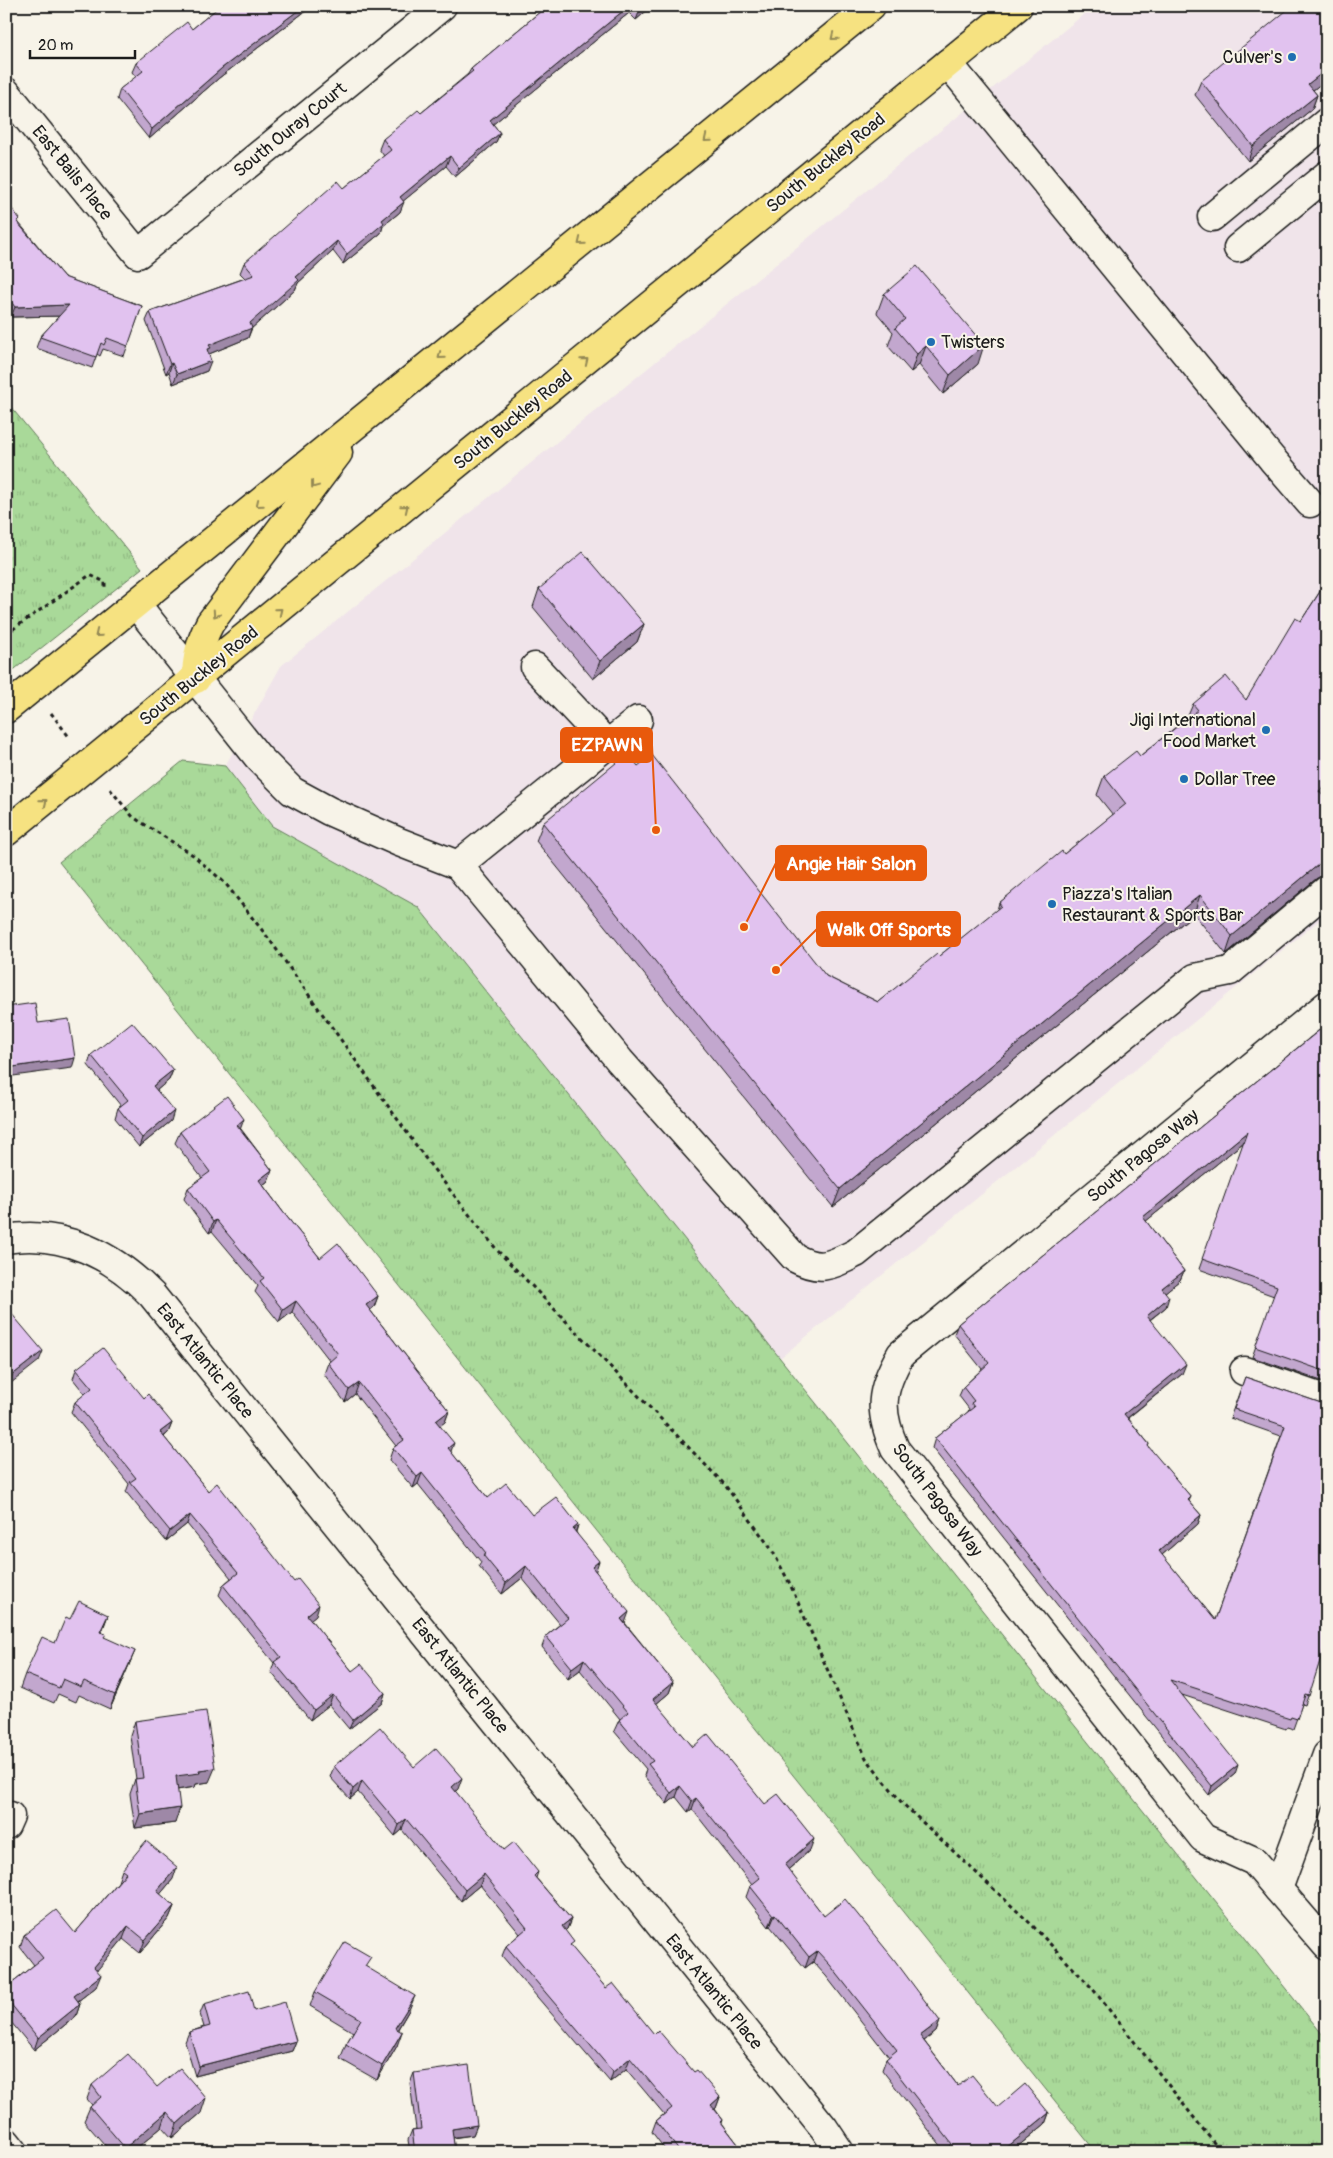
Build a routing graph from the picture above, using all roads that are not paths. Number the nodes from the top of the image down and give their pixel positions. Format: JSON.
{"nodes":[{"id":1,"x":442,"y":6,"type":"edge"},
{"id":2,"x":872,"y":6,"type":"edge"},
{"id":3,"x":1018,"y":6,"type":"edge"},
{"id":4,"x":948,"y":63,"type":"junction"},
{"id":5,"x":6,"y":92,"type":"edge"},
{"id":6,"x":1327,"y":122,"type":"edge"},
{"id":7,"x":1325,"y":181,"type":"edge"},
{"id":8,"x":1212,"y":217,"type":"dead end"},
{"id":9,"x":1238,"y":248,"type":"dead end"},
{"id":10,"x":138,"y":254,"type":"joint"},
{"id":11,"x":365,"y":418,"type":"junction"},
{"id":12,"x":1310,"y":503,"type":"dead end"},
{"id":13,"x":136,"y":604,"type":"junction"},
{"id":14,"x":535,"y":667,"type":"dead end"},
{"id":15,"x":196,"y":679,"type":"junction"},
{"id":16,"x":6,"y":709,"type":"edge"},
{"id":17,"x":638,"y":720,"type":"dead end"},
{"id":18,"x":608,"y":745,"type":"junction"},
{"id":19,"x":6,"y":832,"type":"edge"},
{"id":20,"x":458,"y":865,"type":"junction"},
{"id":21,"x":1327,"y":890,"type":"edge"},
{"id":22,"x":1327,"y":1005,"type":"edge"},
{"id":23,"x":6,"y":1239,"type":"edge"},
{"id":24,"x":1244,"y":1371,"type":"dead end"},
{"id":25,"x":1327,"y":1400,"type":"edge"},
{"id":26,"x":1327,"y":1755,"type":"edge"},
{"id":27,"x":1278,"y":1889,"type":"junction"},
{"id":28,"x":1327,"y":1946,"type":"edge"},
{"id":29,"x":6,"y":2142,"type":"edge"},
{"id":30,"x":14,"y":2152,"type":"edge"},
{"id":31,"x":840,"y":2152,"type":"edge"}],
"edges":[{"from":1,"to":10,"type":"street","name":"South Ouray Court"},
{"from":2,"to":11,"type":"main road","one_way":true},
{"from":3,"to":4,"type":"main road","name":"South Buckley Road"},
{"from":4,"to":12,"type":"street"},
{"from":15,"to":4,"type":"main road","name":"South Buckley Road","one_way":true},
{"from":5,"to":10,"type":"street","name":"East Bails Place"},
{"from":6,"to":8,"type":"street"},
{"from":7,"to":9,"type":"street"},
{"from":11,"to":13,"type":"main road","one_way":true},
{"from":11,"to":15,"type":"main road","one_way":true},
{"from":13,"to":15,"type":"street"},
{"from":13,"to":16,"type":"main road","one_way":true},
{"from":14,"to":18,"type":"street"},
{"from":19,"to":15,"type":"main road","name":"South Buckley Road","one_way":true},
{"from":15,"to":20,"type":"street"},
{"from":17,"to":18,"type":"street"},
{"from":18,"to":20,"type":"street"},
{"from":20,"to":21,"type":"street"},
{"from":22,"to":27,"type":"street","name":"South Pagosa Way"},
{"from":23,"to":31,"type":"street","name":"East Atlantic Place"},
{"from":24,"to":25,"type":"street"},
{"from":26,"to":27,"type":"street"},
{"from":27,"to":28,"type":"street","name":"South Pagosa Way"},
{"from":29,"to":30,"type":"street"}]}
